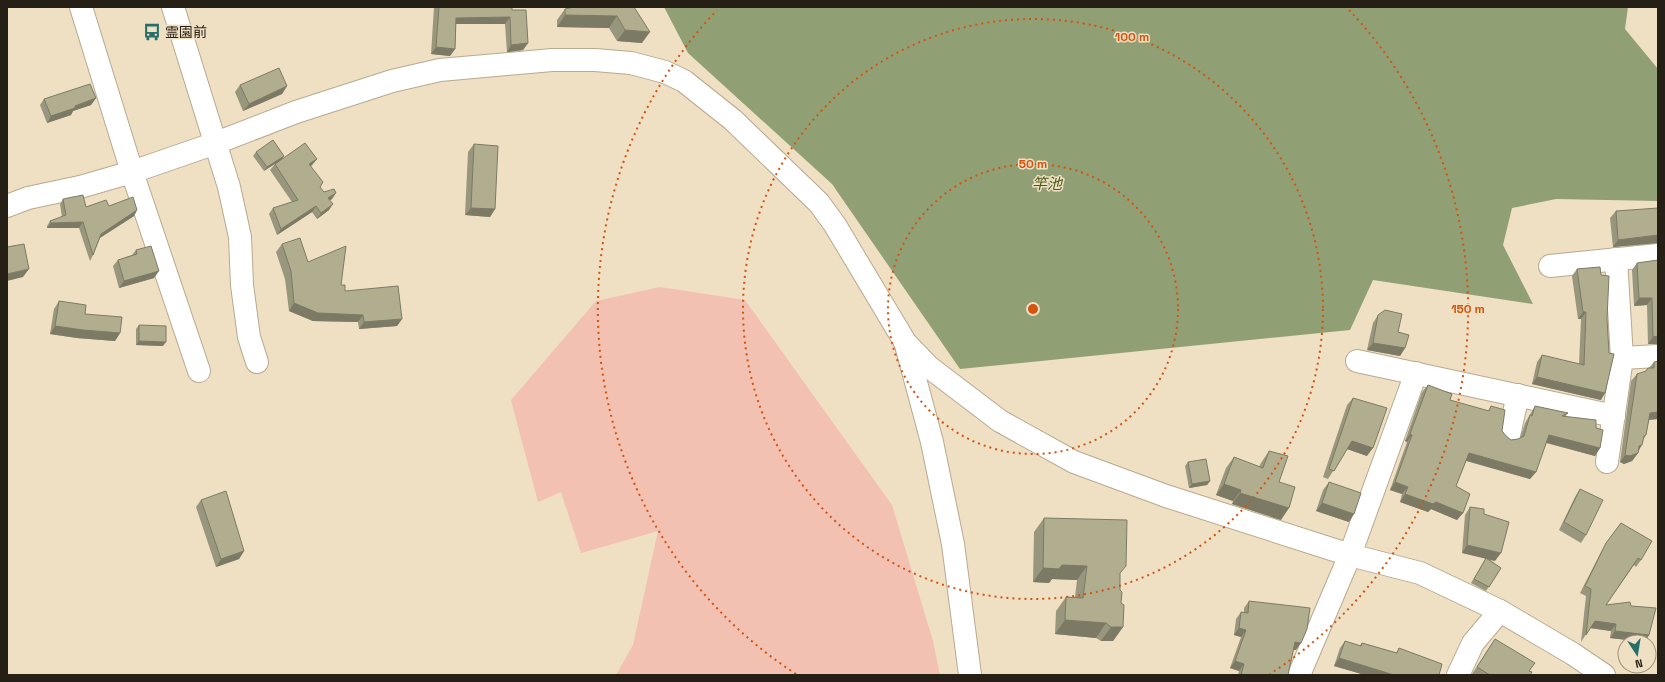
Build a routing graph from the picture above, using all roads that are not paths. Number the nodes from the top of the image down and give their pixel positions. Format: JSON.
{"nodes":[{"id":1,"x":81,"y":7,"type":"edge"},
{"id":2,"x":174,"y":7,"type":"edge"},
{"id":3,"x":216,"y":143,"type":"junction"},
{"id":4,"x":132,"y":172,"type":"junction"},
{"id":5,"x":7,"y":206,"type":"edge"},
{"id":6,"x":1658,"y":255,"type":"edge"},
{"id":7,"x":1616,"y":259,"type":"junction"},
{"id":8,"x":1550,"y":266,"type":"dead end"},
{"id":9,"x":905,"y":342,"type":"junction"},
{"id":10,"x":1658,"y":356,"type":"edge"},
{"id":11,"x":1622,"y":358,"type":"junction"},
{"id":12,"x":1357,"y":360,"type":"dead end"},
{"id":13,"x":257,"y":362,"type":"dead end"},
{"id":14,"x":199,"y":371,"type":"dead end"},
{"id":15,"x":1416,"y":373,"type":"junction"},
{"id":16,"x":1518,"y":395,"type":"junction"},
{"id":17,"x":1614,"y":416,"type":"junction"},
{"id":18,"x":1509,"y":435,"type":"dead end"},
{"id":19,"x":1607,"y":462,"type":"dead end"},
{"id":20,"x":1350,"y":555,"type":"junction"},
{"id":21,"x":1500,"y":611,"type":"junction"},
{"id":22,"x":970,"y":675,"type":"edge"},
{"id":23,"x":1299,"y":675,"type":"edge"},
{"id":24,"x":1458,"y":675,"type":"edge"},
{"id":25,"x":1604,"y":675,"type":"edge"}],
"edges":[{"from":1,"to":4,"type":"street"},
{"from":2,"to":3,"type":"street"},
{"from":3,"to":4,"type":"street"},
{"from":3,"to":9,"type":"street"},
{"from":3,"to":13,"type":"street"},
{"from":4,"to":5,"type":"street"},
{"from":4,"to":14,"type":"street"},
{"from":6,"to":7,"type":"street"},
{"from":7,"to":8,"type":"street"},
{"from":7,"to":11,"type":"street"},
{"from":9,"to":20,"type":"street"},
{"from":9,"to":22,"type":"street"},
{"from":10,"to":11,"type":"street"},
{"from":11,"to":17,"type":"street"},
{"from":12,"to":15,"type":"street"},
{"from":15,"to":16,"type":"street"},
{"from":15,"to":20,"type":"street"},
{"from":16,"to":17,"type":"street"},
{"from":16,"to":18,"type":"street"},
{"from":17,"to":19,"type":"street"},
{"from":20,"to":21,"type":"street"},
{"from":20,"to":23,"type":"street"},
{"from":21,"to":24,"type":"street"},
{"from":21,"to":25,"type":"street"}]}
